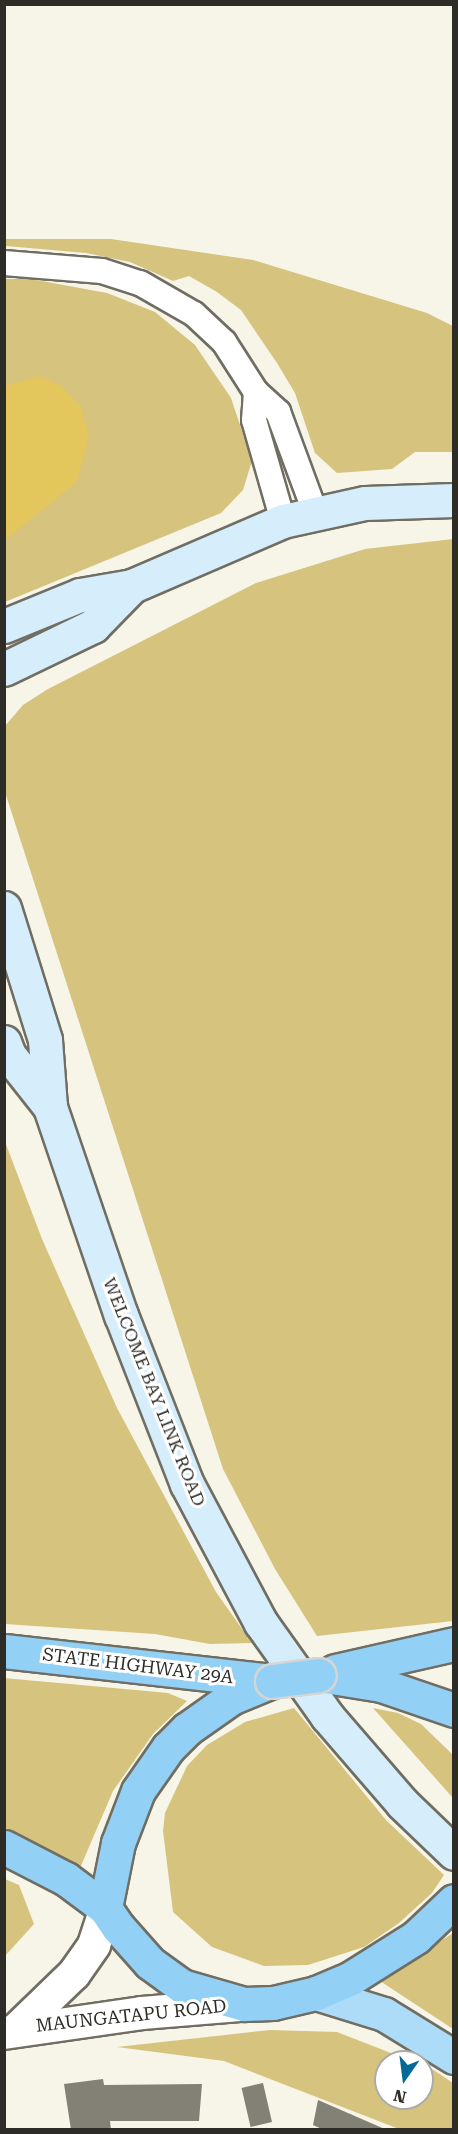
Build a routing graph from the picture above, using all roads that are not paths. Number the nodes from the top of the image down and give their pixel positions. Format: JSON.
{"nodes":[{"id":1,"x":4,"y":263,"type":"edge"},
{"id":2,"x":256,"y":392,"type":"junction"},
{"id":3,"x":453,"y":500,"type":"edge"},
{"id":4,"x":315,"y":513,"type":"junction"},
{"id":5,"x":283,"y":521,"type":"junction"},
{"id":6,"x":132,"y":586,"type":"junction"},
{"id":7,"x":4,"y":626,"type":"edge"},
{"id":8,"x":4,"y":669,"type":"edge"},
{"id":9,"x":4,"y":908,"type":"edge"},
{"id":10,"x":4,"y":1042,"type":"edge"},
{"id":11,"x":50,"y":1107,"type":"junction"},
{"id":12,"x":453,"y":1644,"type":"edge"},
{"id":13,"x":4,"y":1651,"type":"edge"},
{"id":14,"x":339,"y":1674,"type":"junction"},
{"id":15,"x":272,"y":1681,"type":"junction"},
{"id":16,"x":453,"y":1710,"type":"edge"},
{"id":17,"x":4,"y":1847,"type":"edge"},
{"id":18,"x":453,"y":1853,"type":"edge"},
{"id":19,"x":447,"y":1908,"type":"edge"},
{"id":20,"x":105,"y":1910,"type":"junction"},
{"id":21,"x":316,"y":1993,"type":"junction"},
{"id":22,"x":244,"y":2004,"type":"junction"},
{"id":23,"x":11,"y":2031,"type":"edge"},
{"id":24,"x":453,"y":2057,"type":"edge"}],
"edges":[{"from":1,"to":2,"type":"street"},
{"from":2,"to":4,"type":"street"},
{"from":2,"to":5,"type":"street"},
{"from":3,"to":4,"type":"main road"},
{"from":4,"to":5,"type":"main road"},
{"from":5,"to":6,"type":"main road"},
{"from":6,"to":7,"type":"main road"},
{"from":6,"to":8,"type":"main road"},
{"from":9,"to":11,"type":"main road","name":"WELCOME BAY LINK ROAD"},
{"from":10,"to":11,"type":"main road","name":"WELCOME BAY LINK ROAD"},
{"from":11,"to":18,"type":"main road","name":"WELCOME BAY LINK ROAD"},
{"from":12,"to":14,"type":"highway"},
{"from":13,"to":15,"type":"highway","name":"STATE HIGHWAY 29A"},
{"from":14,"to":15,"type":"highway","bridge":true},
{"from":14,"to":16,"type":"highway"},
{"from":15,"to":20,"type":"highway"},
{"from":17,"to":20,"type":"highway"},
{"from":19,"to":21,"type":"highway"},
{"from":20,"to":22,"type":"highway"},
{"from":20,"to":23,"type":"street","name":"MAUNGATAPU ROAD"},
{"from":21,"to":22,"type":"highway"},
{"from":21,"to":24,"type":"main road"},
{"from":22,"to":23,"type":"street","name":"MAUNGATAPU ROAD"}]}
